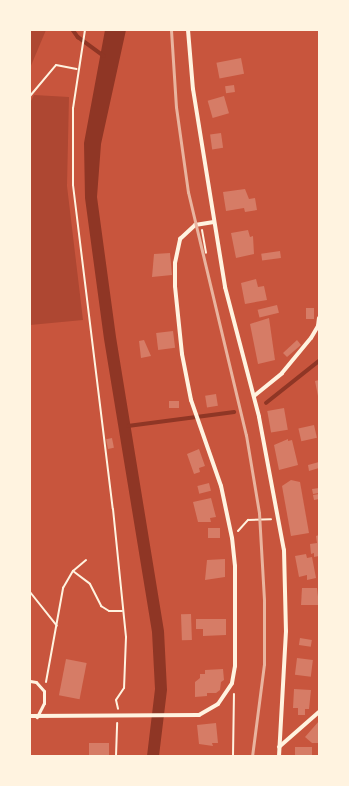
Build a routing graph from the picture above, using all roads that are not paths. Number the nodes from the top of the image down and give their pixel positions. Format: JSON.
{"nodes":[{"id":1,"x":188,"y":30,"type":"edge"},
{"id":2,"x":214,"y":222,"type":"junction"},
{"id":3,"x":319,"y":318,"type":"edge"},
{"id":4,"x":254,"y":396,"type":"junction"},
{"id":5,"x":30,"y":682,"type":"edge"},
{"id":6,"x":319,"y":712,"type":"edge"},
{"id":7,"x":30,"y":716,"type":"edge"},
{"id":8,"x":37,"y":717,"type":"junction"},
{"id":9,"x":279,"y":747,"type":"junction"},
{"id":10,"x":279,"y":756,"type":"edge"}],
"edges":[{"from":1,"to":2,"type":"street"},
{"from":2,"to":4,"type":"street"},
{"from":2,"to":8,"type":"street"},
{"from":3,"to":4,"type":"street"},
{"from":4,"to":9,"type":"street"},
{"from":5,"to":8,"type":"lane"},
{"from":6,"to":9,"type":"street"},
{"from":7,"to":8,"type":"street"},
{"from":9,"to":10,"type":"street"}]}
